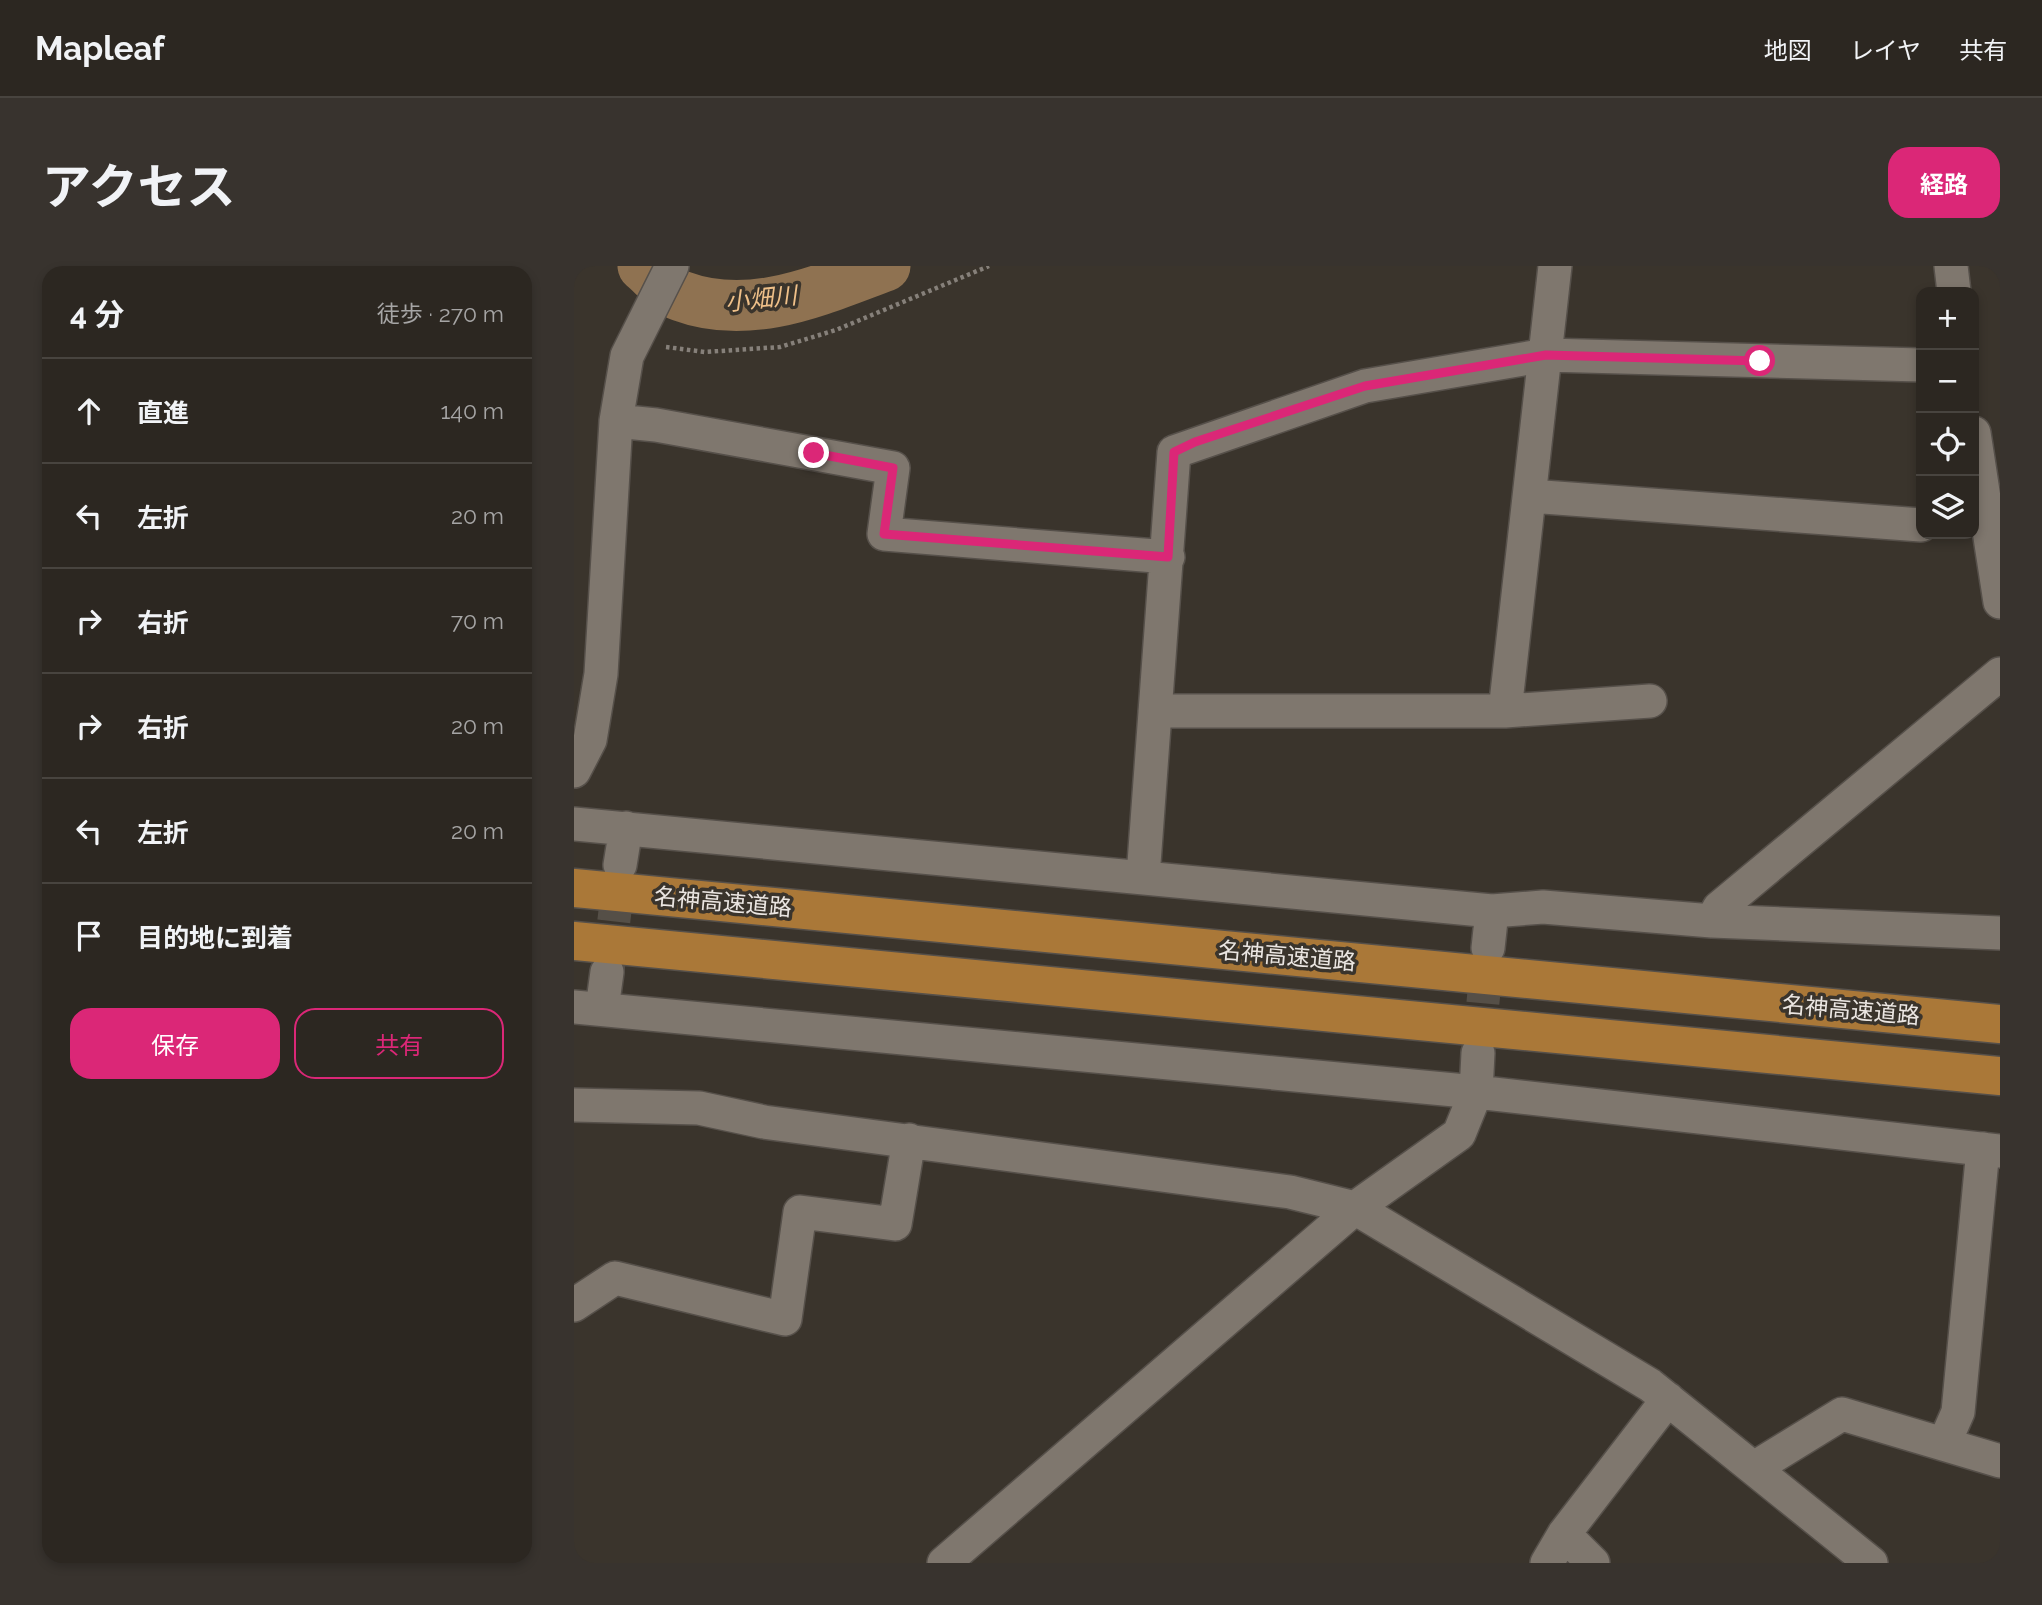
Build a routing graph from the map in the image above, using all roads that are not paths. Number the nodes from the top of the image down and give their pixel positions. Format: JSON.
{"nodes":[{"id":1,"x":672,"y":266,"type":"edge"},
{"id":2,"x":1555,"y":266,"type":"edge"},
{"id":3,"x":1951,"y":266,"type":"edge"},
{"id":4,"x":1953,"y":287,"type":"edge"},
{"id":5,"x":1546,"y":355,"type":"junction"},
{"id":6,"x":1916,"y":365,"type":"edge"},
{"id":7,"x":616,"y":421,"type":"junction"},
{"id":8,"x":1977,"y":476,"type":"edge"},
{"id":9,"x":1530,"y":496,"type":"junction"},
{"id":10,"x":1916,"y":525,"type":"edge"},
{"id":11,"x":1981,"y":528,"type":"edge"},
{"id":12,"x":1168,"y":557,"type":"junction"},
{"id":13,"x":2000,"y":601,"type":"edge"},
{"id":14,"x":2000,"y":674,"type":"edge"},
{"id":15,"x":1650,"y":701,"type":"dead end"},
{"id":16,"x":1155,"y":711,"type":"junction"},
{"id":17,"x":1505,"y":711,"type":"junction"},
{"id":18,"x":574,"y":771,"type":"edge"},
{"id":19,"x":574,"y":824,"type":"edge"},
{"id":20,"x":626,"y":828,"type":"junction"},
{"id":21,"x":620,"y":865,"type":"tunnel mouth"},
{"id":22,"x":1143,"y":877,"type":"junction"},
{"id":23,"x":574,"y":888,"type":"edge"},
{"id":24,"x":1492,"y":911,"type":"junction"},
{"id":25,"x":1712,"y":921,"type":"junction"},
{"id":26,"x":2000,"y":933,"type":"edge"},
{"id":27,"x":574,"y":941,"type":"edge"},
{"id":28,"x":1488,"y":948,"type":"tunnel mouth"},
{"id":29,"x":607,"y":972,"type":"tunnel mouth"},
{"id":30,"x":588,"y":1008,"type":"edge"},
{"id":31,"x":2000,"y":1023,"type":"edge"},
{"id":32,"x":1478,"y":1053,"type":"tunnel mouth"},
{"id":33,"x":1927,"y":1069,"type":"junction"},
{"id":34,"x":2000,"y":1076,"type":"edge"},
{"id":35,"x":2000,"y":1081,"type":"edge"},
{"id":36,"x":1476,"y":1092,"type":"junction"},
{"id":37,"x":574,"y":1105,"type":"edge"},
{"id":38,"x":909,"y":1140,"type":"junction"},
{"id":39,"x":1991,"y":1150,"type":"edge"},
{"id":40,"x":1355,"y":1208,"type":"junction"},
{"id":41,"x":574,"y":1305,"type":"edge"},
{"id":42,"x":1668,"y":1399,"type":"junction"},
{"id":43,"x":1944,"y":1444,"type":"junction"},
{"id":44,"x":2000,"y":1461,"type":"edge"},
{"id":45,"x":1754,"y":1468,"type":"junction"},
{"id":46,"x":1564,"y":1534,"type":"junction"},
{"id":47,"x":944,"y":1563,"type":"edge"},
{"id":48,"x":1547,"y":1563,"type":"edge"},
{"id":49,"x":1593,"y":1563,"type":"edge"},
{"id":50,"x":1871,"y":1563,"type":"edge"}],
"edges":[{"from":1,"to":7,"type":"street"},
{"from":2,"to":5,"type":"street"},
{"from":3,"to":4,"type":"street"},
{"from":5,"to":6,"type":"street"},
{"from":5,"to":9,"type":"street"},
{"from":5,"to":12,"type":"street"},
{"from":7,"to":12,"type":"street"},
{"from":7,"to":18,"type":"street"},
{"from":8,"to":11,"type":"street"},
{"from":9,"to":10,"type":"street"},
{"from":9,"to":17,"type":"street"},
{"from":11,"to":13,"type":"street"},
{"from":12,"to":16,"type":"street"},
{"from":14,"to":25,"type":"street"},
{"from":15,"to":17,"type":"street"},
{"from":16,"to":17,"type":"street"},
{"from":16,"to":22,"type":"street"},
{"from":19,"to":20,"type":"street"},
{"from":20,"to":21,"type":"street"},
{"from":20,"to":22,"type":"street"},
{"from":22,"to":24,"type":"street"},
{"from":23,"to":31,"type":"highway","name":"名神高速道路"},
{"from":24,"to":25,"type":"street"},
{"from":24,"to":28,"type":"street"},
{"from":25,"to":26,"type":"street"},
{"from":27,"to":33,"type":"highway"},
{"from":29,"to":30,"type":"street"},
{"from":30,"to":36,"type":"street"},
{"from":32,"to":36,"type":"street"},
{"from":33,"to":34,"type":"highway"},
{"from":33,"to":35,"type":"highway"},
{"from":36,"to":39,"type":"street"},
{"from":36,"to":40,"type":"street"},
{"from":37,"to":38,"type":"street"},
{"from":38,"to":40,"type":"street"},
{"from":38,"to":41,"type":"street"},
{"from":39,"to":43,"type":"street"},
{"from":40,"to":42,"type":"street"},
{"from":40,"to":47,"type":"street"},
{"from":42,"to":45,"type":"street"},
{"from":42,"to":46,"type":"street"},
{"from":43,"to":44,"type":"street"},
{"from":43,"to":45,"type":"street"},
{"from":45,"to":50,"type":"street"},
{"from":46,"to":48,"type":"street"},
{"from":46,"to":49,"type":"street"}]}
